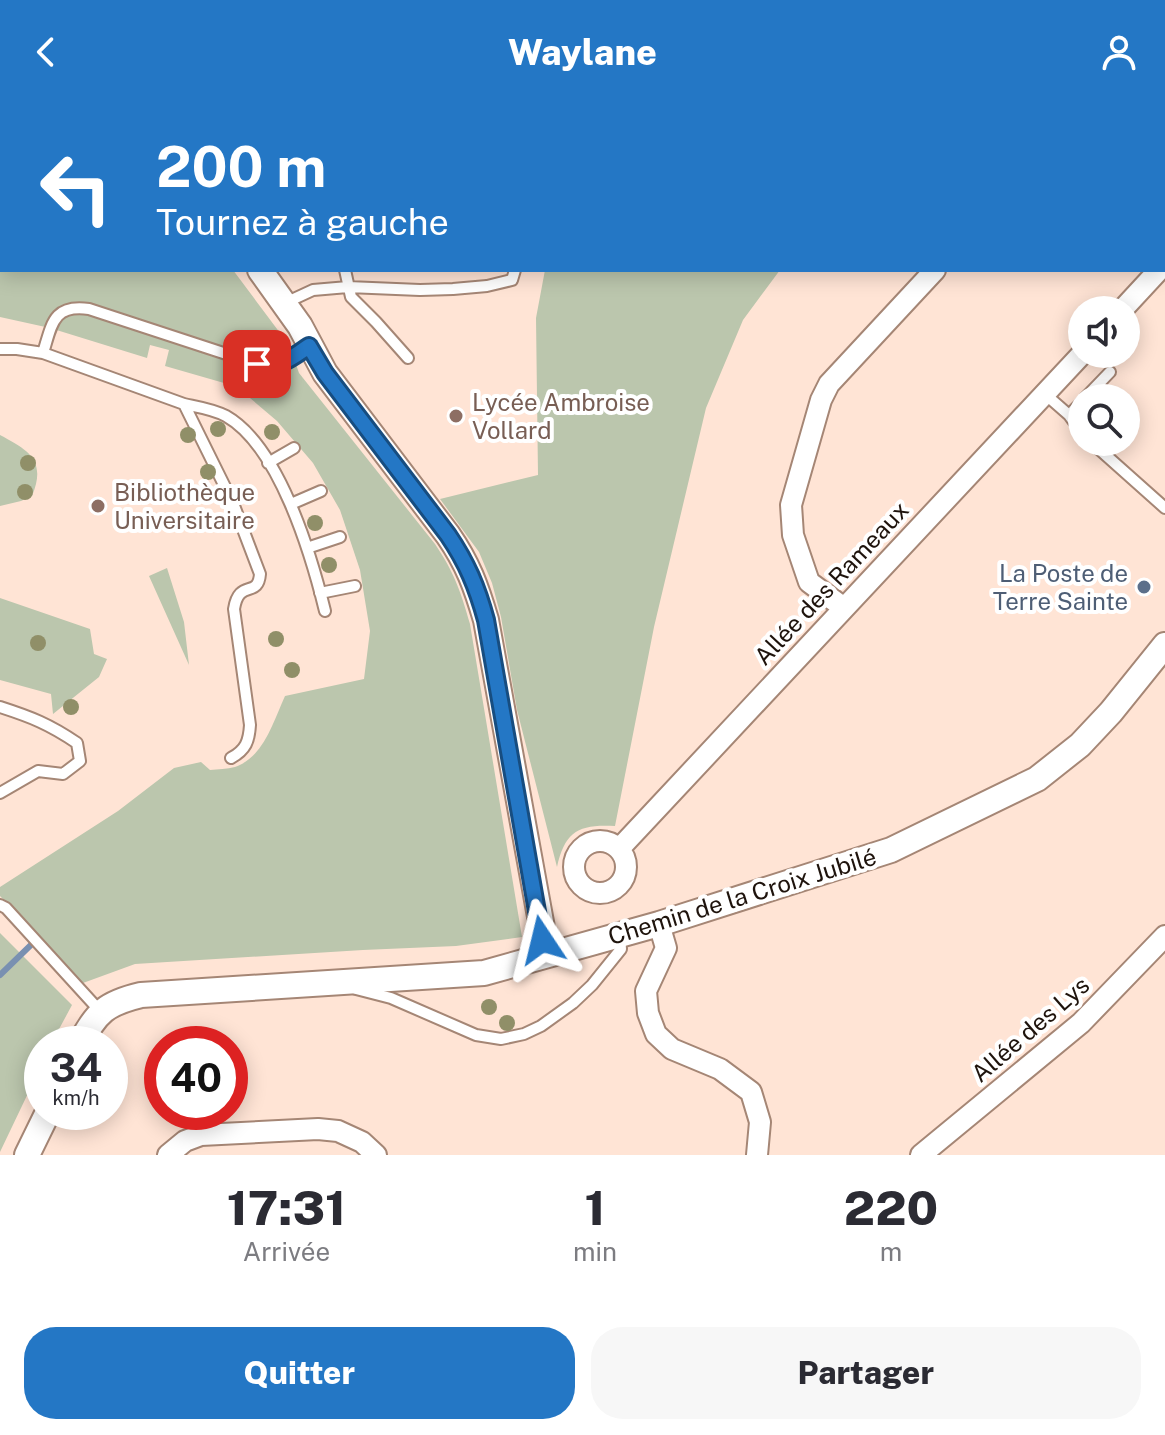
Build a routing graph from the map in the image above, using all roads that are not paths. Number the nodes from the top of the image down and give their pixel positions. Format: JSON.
{"nodes":[{"id":1,"x":263,"y":272,"type":"edge"},
{"id":2,"x":345,"y":272,"type":"edge"},
{"id":3,"x":514,"y":272,"type":"edge"},
{"id":4,"x":933,"y":272,"type":"edge"},
{"id":5,"x":1157,"y":272,"type":"edge"},
{"id":6,"x":348,"y":287,"type":"junction"},
{"id":7,"x":1135,"y":296,"type":"edge"},
{"id":8,"x":285,"y":303,"type":"junction"},
{"id":9,"x":309,"y":346,"type":"junction"},
{"id":10,"x":0,"y":349,"type":"edge"},
{"id":11,"x":43,"y":353,"type":"junction"},
{"id":12,"x":408,"y":358,"type":"dead end"},
{"id":13,"x":1069,"y":368,"type":"edge"},
{"id":14,"x":1110,"y":372,"type":"dead end"},
{"id":15,"x":1099,"y":384,"type":"edge"},
{"id":16,"x":1045,"y":394,"type":"junction"},
{"id":17,"x":184,"y":404,"type":"junction"},
{"id":18,"x":1068,"y":414,"type":"edge"},
{"id":19,"x":294,"y":448,"type":"dead end"},
{"id":20,"x":1107,"y":456,"type":"edge"},
{"id":21,"x":268,"y":463,"type":"junction"},
{"id":22,"x":321,"y":491,"type":"dead end"},
{"id":23,"x":291,"y":504,"type":"junction"},
{"id":24,"x":1165,"y":508,"type":"edge"},
{"id":25,"x":340,"y":537,"type":"dead end"},
{"id":26,"x":307,"y":548,"type":"junction"},
{"id":27,"x":355,"y":586,"type":"dead end"},
{"id":28,"x":320,"y":593,"type":"junction"},
{"id":29,"x":844,"y":608,"type":"junction"},
{"id":30,"x":325,"y":611,"type":"dead end"},
{"id":31,"x":1165,"y":645,"type":"edge"},
{"id":32,"x":0,"y":707,"type":"edge"},
{"id":33,"x":231,"y":758,"type":"dead end"},
{"id":34,"x":0,"y":793,"type":"edge"},
{"id":35,"x":619,"y":849,"type":"dead end"},
{"id":36,"x":0,"y":905,"type":"edge"},
{"id":37,"x":659,"y":924,"type":"junction"},
{"id":38,"x":620,"y":935,"type":"junction"},
{"id":39,"x":1165,"y":936,"type":"edge"},
{"id":40,"x":547,"y":955,"type":"junction"},
{"id":41,"x":312,"y":984,"type":"junction"},
{"id":42,"x":101,"y":1012,"type":"junction"},
{"id":43,"x":90,"y":1026,"type":"edge"},
{"id":44,"x":39,"y":1130,"type":"edge"},
{"id":45,"x":27,"y":1155,"type":"edge"},
{"id":46,"x":168,"y":1155,"type":"edge"},
{"id":47,"x":376,"y":1155,"type":"edge"},
{"id":48,"x":757,"y":1155,"type":"edge"},
{"id":49,"x":921,"y":1155,"type":"edge"}],
"edges":[{"from":1,"to":8,"type":"street"},
{"from":2,"to":6,"type":"lane"},
{"from":3,"to":6,"type":"lane"},
{"from":4,"to":29,"type":"street"},
{"from":5,"to":7,"type":"street"},
{"from":6,"to":8,"type":"lane"},
{"from":6,"to":12,"type":"lane"},
{"from":8,"to":9,"type":"street"},
{"from":9,"to":11,"type":"lane"},
{"from":9,"to":40,"type":"street"},
{"from":10,"to":11,"type":"lane"},
{"from":11,"to":17,"type":"lane"},
{"from":13,"to":16,"type":"street","name":"Allée des Rameaux"},
{"from":14,"to":15,"type":"lane"},
{"from":16,"to":18,"type":"lane"},
{"from":16,"to":29,"type":"street","name":"Allée des Rameaux"},
{"from":17,"to":21,"type":"lane"},
{"from":17,"to":33,"type":"lane"},
{"from":19,"to":21,"type":"lane"},
{"from":20,"to":24,"type":"lane"},
{"from":21,"to":23,"type":"lane"},
{"from":22,"to":23,"type":"lane"},
{"from":23,"to":26,"type":"lane"},
{"from":25,"to":26,"type":"lane"},
{"from":26,"to":28,"type":"lane"},
{"from":27,"to":28,"type":"lane"},
{"from":28,"to":30,"type":"lane"},
{"from":29,"to":35,"type":"street","name":"Allée des Rameaux"},
{"from":31,"to":37,"type":"street","name":"Chemin de la Croix Jubilé"},
{"from":32,"to":34,"type":"lane"},
{"from":36,"to":42,"type":"lane"},
{"from":37,"to":38,"type":"street","name":"Chemin de la Croix Jubilé"},
{"from":37,"to":48,"type":"street"},
{"from":38,"to":40,"type":"street","name":"Chemin de la Croix Jubilé"},
{"from":38,"to":41,"type":"lane"},
{"from":39,"to":49,"type":"street","name":"Allée des Lys"},
{"from":40,"to":41,"type":"street","name":"Chemin de la Croix Jubilé"},
{"from":41,"to":42,"type":"street","name":"Chemin de la Croix Jubilé"},
{"from":42,"to":43,"type":"street"},
{"from":44,"to":45,"type":"street"},
{"from":46,"to":47,"type":"street"}]}
